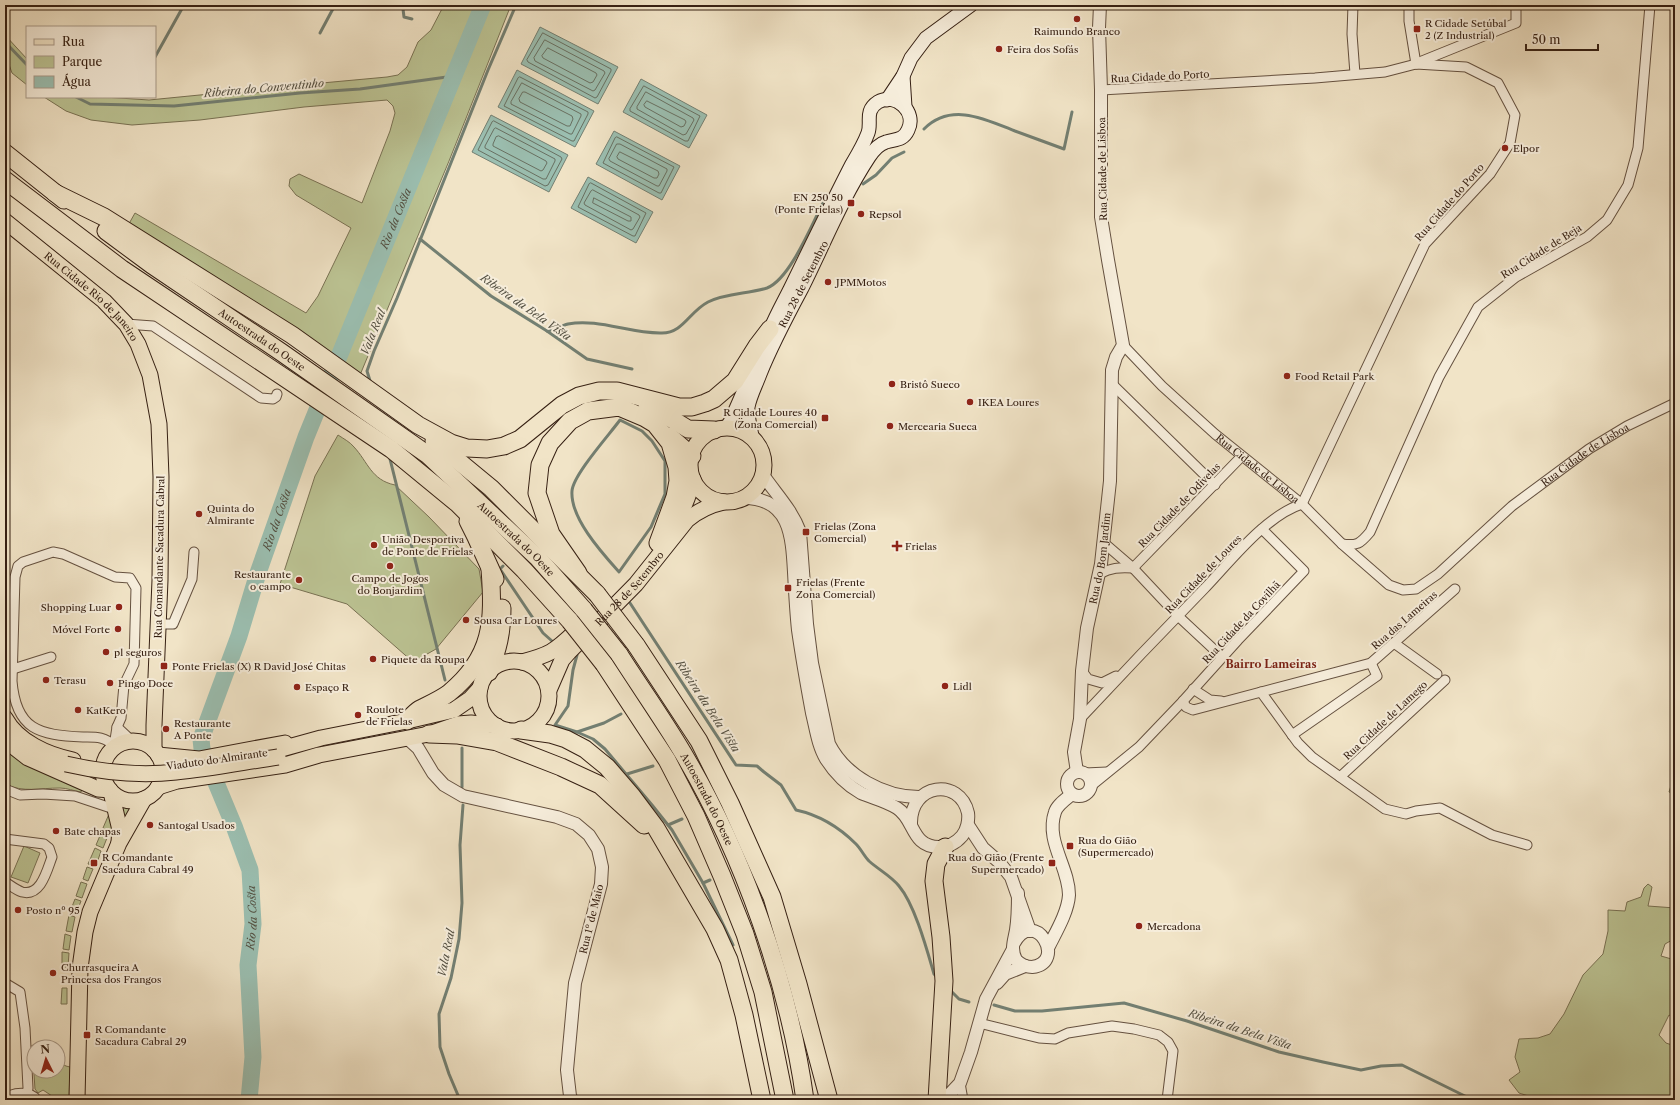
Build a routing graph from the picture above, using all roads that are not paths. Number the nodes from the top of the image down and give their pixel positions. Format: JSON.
{"nodes":[{"id":1,"x":971,"y":5,"type":"edge"},
{"id":2,"x":1100,"y":5,"type":"edge"},
{"id":3,"x":1353,"y":5,"type":"edge"},
{"id":4,"x":1409,"y":5,"type":"edge"},
{"id":5,"x":1516,"y":5,"type":"edge"},
{"id":6,"x":1650,"y":5,"type":"edge"},
{"id":7,"x":1416,"y":64,"type":"junction"},
{"id":8,"x":1355,"y":74,"type":"junction"},
{"id":9,"x":903,"y":76,"type":"junction"},
{"id":10,"x":1101,"y":90,"type":"junction"},
{"id":11,"x":887,"y":100,"type":"junction"},
{"id":12,"x":905,"y":107,"type":"junction"},
{"id":13,"x":869,"y":130,"type":"junction"},
{"id":14,"x":885,"y":142,"type":"junction"},
{"id":15,"x":5,"y":153,"type":"edge"},
{"id":16,"x":5,"y":180,"type":"edge"},
{"id":17,"x":55,"y":193,"type":"junction"},
{"id":18,"x":5,"y":221,"type":"edge"},
{"id":19,"x":126,"y":324,"type":"junction"},
{"id":20,"x":770,"y":329,"type":"junction"},
{"id":21,"x":1123,"y":345,"type":"junction"},
{"id":22,"x":1112,"y":384,"type":"junction"},
{"id":23,"x":152,"y":388,"type":"joint"},
{"id":24,"x":277,"y":394,"type":"dead end"},
{"id":25,"x":634,"y":395,"type":"junction"},
{"id":26,"x":1675,"y":403,"type":"edge"},
{"id":27,"x":655,"y":424,"type":"junction"},
{"id":28,"x":418,"y":425,"type":"junction"},
{"id":29,"x":720,"y":429,"type":"junction"},
{"id":30,"x":752,"y":438,"type":"junction"},
{"id":31,"x":692,"y":456,"type":"junction"},
{"id":32,"x":1241,"y":457,"type":"junction"},
{"id":33,"x":763,"y":475,"type":"junction"},
{"id":34,"x":693,"y":478,"type":"junction"},
{"id":35,"x":1215,"y":484,"type":"junction"},
{"id":36,"x":744,"y":498,"type":"junction"},
{"id":37,"x":724,"y":502,"type":"junction"},
{"id":38,"x":458,"y":504,"type":"junction"},
{"id":39,"x":1302,"y":504,"type":"junction"},
{"id":40,"x":1262,"y":529,"type":"junction"},
{"id":41,"x":658,"y":543,"type":"junction"},
{"id":42,"x":1104,"y":543,"type":"junction"},
{"id":43,"x":1342,"y":544,"type":"junction"},
{"id":44,"x":194,"y":552,"type":"dead end"},
{"id":45,"x":1133,"y":568,"type":"junction"},
{"id":46,"x":490,"y":569,"type":"junction"},
{"id":47,"x":578,"y":573,"type":"junction"},
{"id":48,"x":1099,"y":574,"type":"junction"},
{"id":49,"x":1455,"y":589,"type":"dead end"},
{"id":50,"x":1178,"y":616,"type":"junction"},
{"id":51,"x":158,"y":624,"type":"junction"},
{"id":52,"x":1394,"y":643,"type":"junction"},
{"id":53,"x":51,"y":657,"type":"dead end"},
{"id":54,"x":1222,"y":657,"type":"junction"},
{"id":55,"x":522,"y":662,"type":"junction"},
{"id":56,"x":1371,"y":663,"type":"junction"},
{"id":57,"x":1127,"y":668,"type":"junction"},
{"id":58,"x":13,"y":669,"type":"junction"},
{"id":59,"x":1082,"y":671,"type":"junction"},
{"id":60,"x":489,"y":672,"type":"junction"},
{"id":61,"x":1437,"y":674,"type":"dead end"},
{"id":62,"x":1445,"y":680,"type":"dead end"},
{"id":63,"x":480,"y":688,"type":"junction"},
{"id":64,"x":1193,"y":689,"type":"junction"},
{"id":65,"x":549,"y":690,"type":"junction"},
{"id":66,"x":1261,"y":692,"type":"junction"},
{"id":67,"x":1183,"y":701,"type":"junction"},
{"id":68,"x":1226,"y":701,"type":"junction"},
{"id":69,"x":5,"y":718,"type":"edge"},
{"id":70,"x":1080,"y":719,"type":"junction"},
{"id":71,"x":407,"y":721,"type":"junction"},
{"id":72,"x":154,"y":725,"type":"junction"},
{"id":73,"x":497,"y":726,"type":"junction"},
{"id":74,"x":117,"y":727,"type":"junction"},
{"id":75,"x":5,"y":730,"type":"edge"},
{"id":76,"x":521,"y":730,"type":"junction"},
{"id":77,"x":429,"y":734,"type":"junction"},
{"id":78,"x":1292,"y":735,"type":"junction"},
{"id":79,"x":322,"y":738,"type":"junction"},
{"id":80,"x":407,"y":738,"type":"junction"},
{"id":81,"x":5,"y":740,"type":"edge"},
{"id":82,"x":136,"y":741,"type":"junction"},
{"id":83,"x":112,"y":748,"type":"junction"},
{"id":84,"x":156,"y":752,"type":"junction"},
{"id":85,"x":276,"y":754,"type":"junction"},
{"id":86,"x":319,"y":755,"type":"junction"},
{"id":87,"x":1081,"y":772,"type":"junction"},
{"id":88,"x":1107,"y":772,"type":"junction"},
{"id":89,"x":1340,"y":777,"type":"junction"},
{"id":90,"x":1091,"y":786,"type":"junction"},
{"id":91,"x":158,"y":787,"type":"junction"},
{"id":92,"x":5,"y":789,"type":"edge"},
{"id":93,"x":110,"y":791,"type":"junction"},
{"id":94,"x":1072,"y":794,"type":"junction"},
{"id":95,"x":919,"y":797,"type":"junction"},
{"id":96,"x":144,"y":798,"type":"junction"},
{"id":97,"x":114,"y":809,"type":"junction"},
{"id":98,"x":910,"y":824,"type":"junction"},
{"id":99,"x":968,"y":824,"type":"junction"},
{"id":100,"x":5,"y":838,"type":"edge"},
{"id":101,"x":664,"y":842,"type":"junction"},
{"id":102,"x":119,"y":843,"type":"junction"},
{"id":103,"x":951,"y":844,"type":"junction"},
{"id":104,"x":1527,"y":844,"type":"dead end"},
{"id":105,"x":983,"y":848,"type":"junction"},
{"id":106,"x":5,"y":882,"type":"edge"},
{"id":107,"x":1018,"y":893,"type":"junction"},
{"id":108,"x":1061,"y":920,"type":"junction"},
{"id":109,"x":1034,"y":932,"type":"junction"},
{"id":110,"x":1013,"y":946,"type":"junction"},
{"id":111,"x":1048,"y":946,"type":"junction"},
{"id":112,"x":1025,"y":966,"type":"junction"},
{"id":113,"x":5,"y":983,"type":"edge"},
{"id":114,"x":986,"y":999,"type":"junction"},
{"id":115,"x":804,"y":1007,"type":"junction"},
{"id":116,"x":979,"y":1023,"type":"junction"},
{"id":117,"x":960,"y":1083,"type":"junction"},
{"id":118,"x":26,"y":1094,"type":"junction"},
{"id":119,"x":5,"y":1100,"type":"edge"},
{"id":120,"x":37,"y":1100,"type":"edge"},
{"id":121,"x":77,"y":1100,"type":"edge"},
{"id":122,"x":572,"y":1100,"type":"edge"},
{"id":123,"x":762,"y":1100,"type":"edge"},
{"id":124,"x":785,"y":1100,"type":"edge"},
{"id":125,"x":805,"y":1100,"type":"edge"},
{"id":126,"x":819,"y":1100,"type":"edge"},
{"id":127,"x":829,"y":1100,"type":"edge"},
{"id":128,"x":937,"y":1100,"type":"edge"},
{"id":129,"x":944,"y":1100,"type":"edge"},
{"id":130,"x":963,"y":1100,"type":"edge"},
{"id":131,"x":1167,"y":1100,"type":"edge"}],
"edges":[{"from":1,"to":9,"type":"main road","name":"Rua 28 de Setembro"},
{"from":2,"to":10,"type":"street","name":"Rua Cidade de Lisboa"},
{"from":3,"to":8,"type":"street"},
{"from":4,"to":7,"type":"street"},
{"from":5,"to":7,"type":"street"},
{"from":6,"to":43,"type":"street","name":"Rua Cidade de Beja"},
{"from":7,"to":8,"type":"street","name":"Rua Cidade do Porto"},
{"from":7,"to":39,"type":"street","name":"Rua Cidade do Porto"},
{"from":8,"to":10,"type":"street","name":"Rua Cidade do Porto"},
{"from":9,"to":11,"type":"main road","name":"Rua 28 de Setembro"},
{"from":9,"to":12,"type":"main road","name":"Rua 28 de Setembro"},
{"from":10,"to":21,"type":"street","name":"Rua Cidade de Lisboa"},
{"from":11,"to":12,"type":"main road"},
{"from":11,"to":13,"type":"main road","name":"Rua 28 de Setembro"},
{"from":12,"to":14,"type":"main road","name":"Rua 28 de Setembro"},
{"from":13,"to":14,"type":"main road"},
{"from":13,"to":20,"type":"main road","name":"Rua 28 de Setembro"},
{"from":14,"to":30,"type":"main road","name":"Rua 28 de Setembro"},
{"from":15,"to":17,"type":"highway","name":"Autoestrada do Oeste"},
{"from":16,"to":38,"type":"highway","name":"Autoestrada do Oeste"},
{"from":17,"to":28,"type":"highway"},
{"from":17,"to":125,"type":"highway","name":"Autoestrada do Oeste","bridge":true},
{"from":18,"to":19,"type":"main road","name":"Rua Cidade Rio de Janeiro"},
{"from":19,"to":23,"type":"main road","name":"Rua Cidade Rio de Janeiro"},
{"from":19,"to":24,"type":"street"},
{"from":20,"to":25,"type":"highway"},
{"from":20,"to":29,"type":"main road","name":"Rua 28 de Setembro"},
{"from":21,"to":22,"type":"street","name":"Rua do Bom Jardim"},
{"from":21,"to":32,"type":"street","name":"Rua Cidade de Lisboa"},
{"from":22,"to":35,"type":"street"},
{"from":22,"to":42,"type":"street","name":"Rua do Bom Jardim"},
{"from":23,"to":51,"type":"main road","name":"Rua Comandante Sacadura Cabral"},
{"from":25,"to":28,"type":"highway"},
{"from":25,"to":29,"type":"highway"},
{"from":26,"to":43,"type":"street","name":"Rua Cidade de Lisboa"},
{"from":27,"to":31,"type":"highway"},
{"from":27,"to":41,"type":"highway"},
{"from":27,"to":47,"type":"highway"},
{"from":28,"to":47,"type":"highway"},
{"from":29,"to":30,"type":"main road"},
{"from":29,"to":31,"type":"main road"},
{"from":30,"to":33,"type":"main road"},
{"from":31,"to":34,"type":"main road"},
{"from":32,"to":35,"type":"street","name":"Rua Cidade de Odivelas"},
{"from":32,"to":39,"type":"street","name":"Rua Cidade de Lisboa"},
{"from":33,"to":36,"type":"main road"},
{"from":33,"to":95,"type":"street"},
{"from":34,"to":37,"type":"main road"},
{"from":34,"to":41,"type":"main road","name":"Rua 28 de Setembro"},
{"from":35,"to":45,"type":"street","name":"Rua Cidade de Odivelas"},
{"from":36,"to":37,"type":"main road"},
{"from":36,"to":98,"type":"street"},
{"from":37,"to":65,"type":"main road","name":"Rua 28 de Setembro"},
{"from":38,"to":46,"type":"highway"},
{"from":38,"to":124,"type":"highway","name":"Autoestrada do Oeste","bridge":true},
{"from":39,"to":40,"type":"street","name":"Rua Cidade de Loures"},
{"from":39,"to":43,"type":"street","name":"Rua Cidade de Lisboa"},
{"from":40,"to":50,"type":"street","name":"Rua Cidade de Loures"},
{"from":40,"to":54,"type":"street","name":"Rua Cidade da Covilhã"},
{"from":41,"to":55,"type":"main road","name":"Rua 28 de Setembro"},
{"from":42,"to":45,"type":"street"},
{"from":42,"to":48,"type":"street","name":"Rua do Bom Jardim"},
{"from":44,"to":51,"type":"street"},
{"from":45,"to":48,"type":"street"},
{"from":45,"to":50,"type":"street"},
{"from":46,"to":60,"type":"highway"},
{"from":46,"to":71,"type":"highway"},
{"from":47,"to":115,"type":"highway","bridge":true},
{"from":48,"to":59,"type":"street","name":"Rua do Bom Jardim"},
{"from":49,"to":52,"type":"street","name":"Rua das Lameiras"},
{"from":50,"to":54,"type":"street"},
{"from":50,"to":57,"type":"street","name":"Rua Cidade de Loures"},
{"from":51,"to":72,"type":"main road","name":"Rua Comandante Sacadura Cabral"},
{"from":52,"to":56,"type":"street","name":"Rua das Lameiras"},
{"from":52,"to":61,"type":"street","name":"Rua Cidade de Lamego"},
{"from":53,"to":58,"type":"street"},
{"from":54,"to":64,"type":"street","name":"Rua Cidade da Covilhã"},
{"from":55,"to":60,"type":"main road"},
{"from":55,"to":65,"type":"main road"},
{"from":56,"to":66,"type":"street","name":"Rua das Lameiras"},
{"from":56,"to":78,"type":"street"},
{"from":57,"to":59,"type":"street"},
{"from":57,"to":70,"type":"street"},
{"from":58,"to":74,"type":"street"},
{"from":58,"to":83,"type":"street"},
{"from":59,"to":70,"type":"street","name":"Rua do Bom Jardim"},
{"from":60,"to":63,"type":"main road"},
{"from":62,"to":89,"type":"street","name":"Rua Cidade de Lamego"},
{"from":63,"to":71,"type":"main road"},
{"from":63,"to":73,"type":"main road"},
{"from":64,"to":67,"type":"street"},
{"from":64,"to":68,"type":"street","name":"Rua das Lameiras"},
{"from":65,"to":76,"type":"main road"},
{"from":66,"to":68,"type":"street","name":"Rua das Lameiras"},
{"from":66,"to":78,"type":"street"},
{"from":67,"to":68,"type":"street","name":"Rua das Lameiras"},
{"from":67,"to":88,"type":"street"},
{"from":69,"to":85,"type":"main road","name":"Viaduto do Almirante"},
{"from":70,"to":87,"type":"street","name":"Rua do Bom Jardim"},
{"from":71,"to":79,"type":"main road"},
{"from":72,"to":82,"type":"main road"},
{"from":72,"to":84,"type":"main road","name":"Rua Comandante Sacadura Cabral"},
{"from":73,"to":76,"type":"main road"},
{"from":73,"to":77,"type":"main road"},
{"from":74,"to":82,"type":"street"},
{"from":74,"to":83,"type":"street"},
{"from":75,"to":85,"type":"main road","name":"Viaduto do Almirante","bridge":true},
{"from":76,"to":101,"type":"highway"},
{"from":77,"to":80,"type":"main road"},
{"from":77,"to":101,"type":"highway"},
{"from":78,"to":89,"type":"street"},
{"from":79,"to":84,"type":"main road"},
{"from":79,"to":85,"type":"main road","name":"Viaduto do Almirante"},
{"from":80,"to":86,"type":"main road"},
{"from":80,"to":122,"type":"street","name":"Rua 1º de Maio"},
{"from":81,"to":93,"type":"main road"},
{"from":82,"to":83,"type":"main road"},
{"from":82,"to":84,"type":"main road"},
{"from":83,"to":93,"type":"main road"},
{"from":84,"to":91,"type":"main road"},
{"from":85,"to":86,"type":"main road","name":"Viaduto do Almirante"},
{"from":86,"to":91,"type":"main road"},
{"from":87,"to":88,"type":"street"},
{"from":87,"to":90,"type":"street","name":"Rua do Bom Jardim"},
{"from":87,"to":94,"type":"street"},
{"from":88,"to":90,"type":"street"},
{"from":89,"to":104,"type":"street"},
{"from":90,"to":94,"type":"street"},
{"from":91,"to":96,"type":"main road"},
{"from":92,"to":97,"type":"street"},
{"from":93,"to":96,"type":"main road"},
{"from":93,"to":97,"type":"main road"},
{"from":94,"to":108,"type":"street"},
{"from":95,"to":98,"type":"street"},
{"from":95,"to":99,"type":"street"},
{"from":96,"to":102,"type":"main road"},
{"from":97,"to":102,"type":"main road"},
{"from":98,"to":103,"type":"street"},
{"from":99,"to":103,"type":"street"},
{"from":99,"to":105,"type":"street"},
{"from":100,"to":106,"type":"street"},
{"from":101,"to":123,"type":"highway"},
{"from":102,"to":121,"type":"main road"},
{"from":103,"to":105,"type":"street"},
{"from":103,"to":128,"type":"highway"},
{"from":105,"to":107,"type":"street"},
{"from":107,"to":109,"type":"street"},
{"from":107,"to":110,"type":"street"},
{"from":108,"to":109,"type":"street"},
{"from":108,"to":111,"type":"street"},
{"from":109,"to":110,"type":"street"},
{"from":109,"to":111,"type":"street"},
{"from":110,"to":112,"type":"street"},
{"from":110,"to":114,"type":"street"},
{"from":111,"to":112,"type":"street"},
{"from":112,"to":114,"type":"street"},
{"from":113,"to":118,"type":"street"},
{"from":114,"to":116,"type":"street"},
{"from":115,"to":126,"type":"highway"},
{"from":115,"to":127,"type":"highway"},
{"from":116,"to":117,"type":"street"},
{"from":116,"to":131,"type":"street"},
{"from":117,"to":129,"type":"street"},
{"from":117,"to":130,"type":"street"},
{"from":118,"to":119,"type":"street"},
{"from":118,"to":120,"type":"street"}]}
